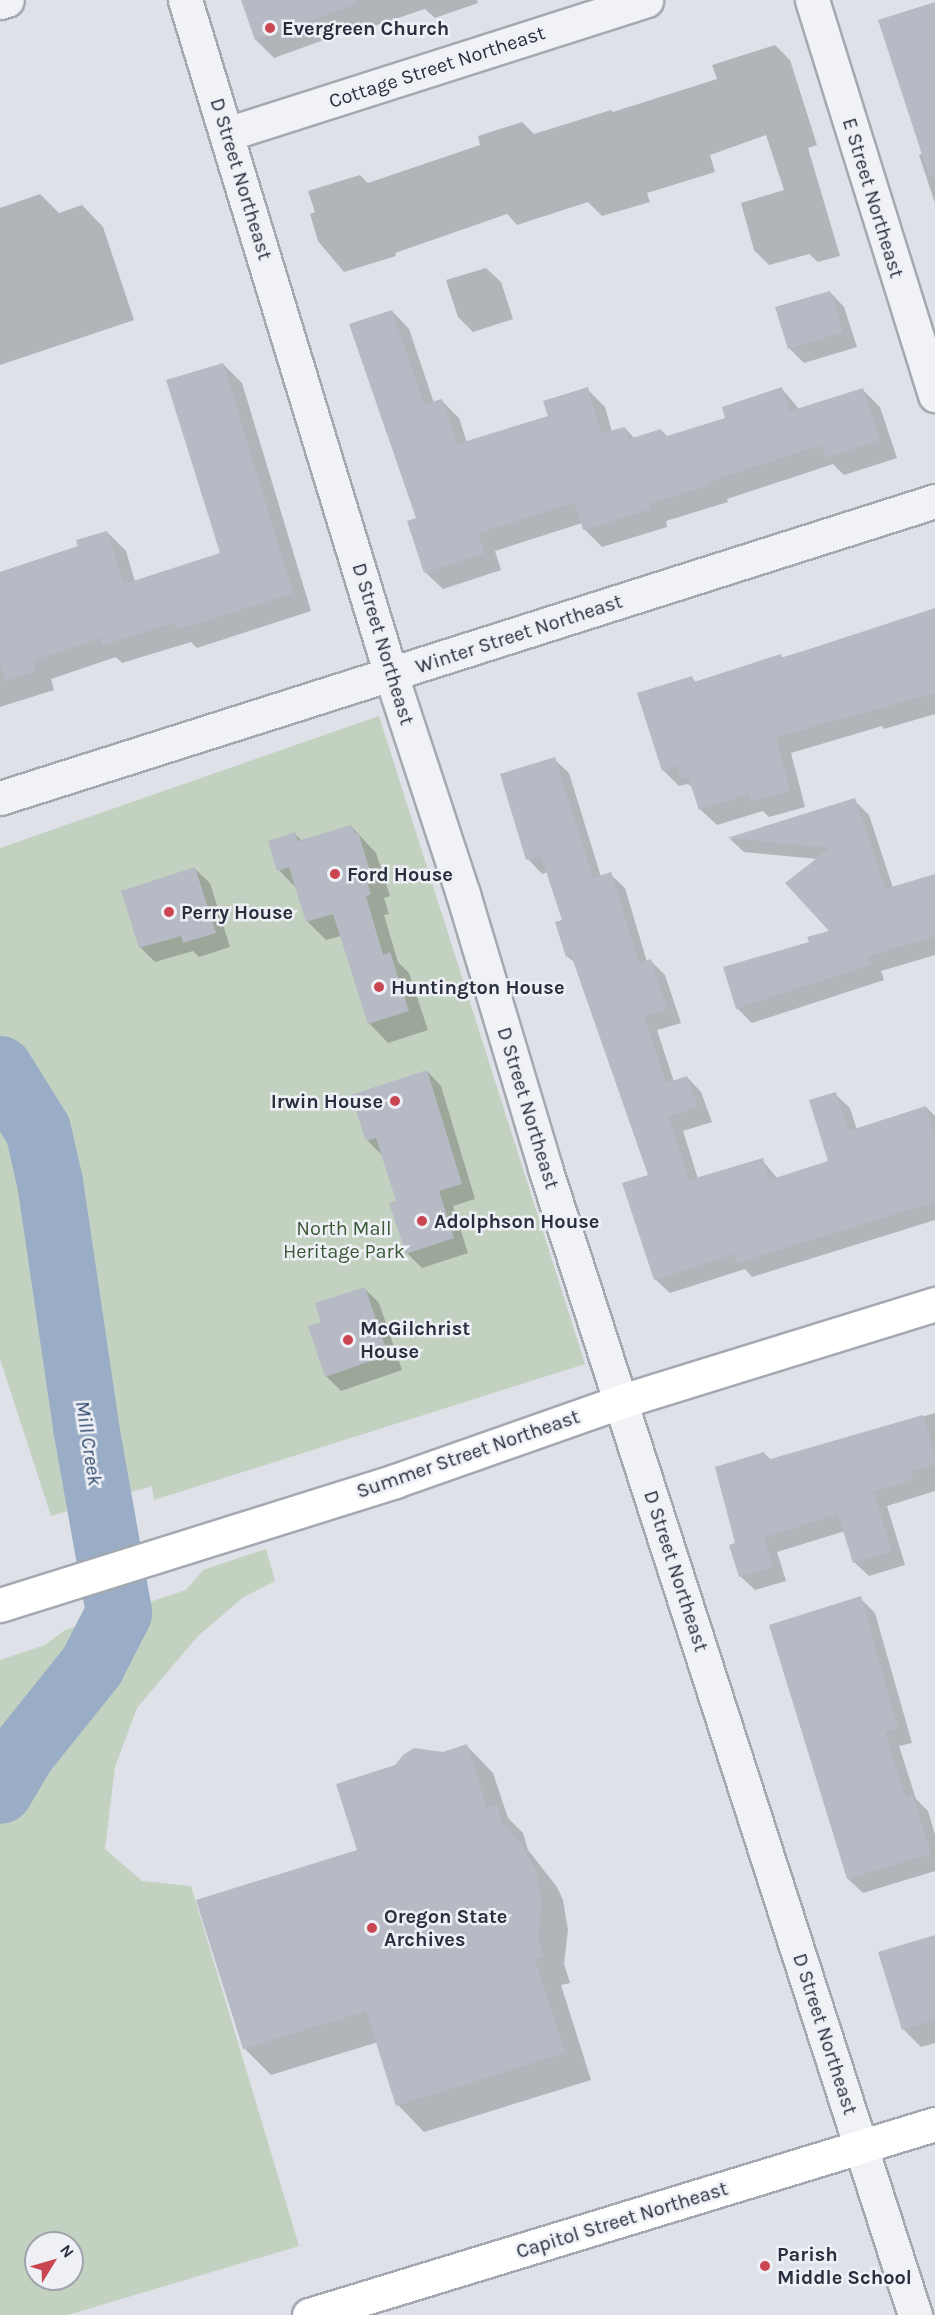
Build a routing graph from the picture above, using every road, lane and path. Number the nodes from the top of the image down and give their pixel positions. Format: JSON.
{"nodes":[{"id":1,"x":7,"y":0,"type":"edge"},
{"id":2,"x":185,"y":0,"type":"edge"},
{"id":3,"x":646,"y":0,"type":"edge"},
{"id":4,"x":812,"y":0,"type":"edge"},
{"id":5,"x":0,"y":2,"type":"edge"},
{"id":6,"x":227,"y":134,"type":"junction"},
{"id":7,"x":935,"y":395,"type":"edge"},
{"id":8,"x":935,"y":501,"type":"edge"},
{"id":9,"x":391,"y":675,"type":"junction"},
{"id":10,"x":0,"y":798,"type":"edge"},
{"id":11,"x":935,"y":1304,"type":"edge"},
{"id":12,"x":622,"y":1401,"type":"junction"},
{"id":13,"x":0,"y":1605,"type":"edge"},
{"id":14,"x":935,"y":2124,"type":"edge"},
{"id":15,"x":861,"y":2146,"type":"junction"},
{"id":16,"x":309,"y":2315,"type":"edge"},
{"id":17,"x":915,"y":2315,"type":"edge"}],
"edges":[{"from":1,"to":5,"type":"street"},
{"from":2,"to":6,"type":"street","name":"D Street Northeast"},
{"from":3,"to":6,"type":"street","name":"Cottage Street Northeast"},
{"from":4,"to":7,"type":"street","name":"E Street Northeast"},
{"from":6,"to":9,"type":"street","name":"D Street Northeast"},
{"from":8,"to":9,"type":"street","name":"Winter Street Northeast"},
{"from":9,"to":10,"type":"street","name":"Winter Street Northeast"},
{"from":9,"to":12,"type":"street","name":"D Street Northeast"},
{"from":11,"to":12,"type":"main road","name":"Summer Street Northeast"},
{"from":12,"to":13,"type":"main road","name":"Summer Street Northeast"},
{"from":12,"to":15,"type":"street","name":"D Street Northeast"},
{"from":14,"to":15,"type":"main road","name":"Capitol Street Northeast"},
{"from":15,"to":16,"type":"main road","name":"Capitol Street Northeast"},
{"from":15,"to":17,"type":"street","name":"D Street Northeast"}]}
